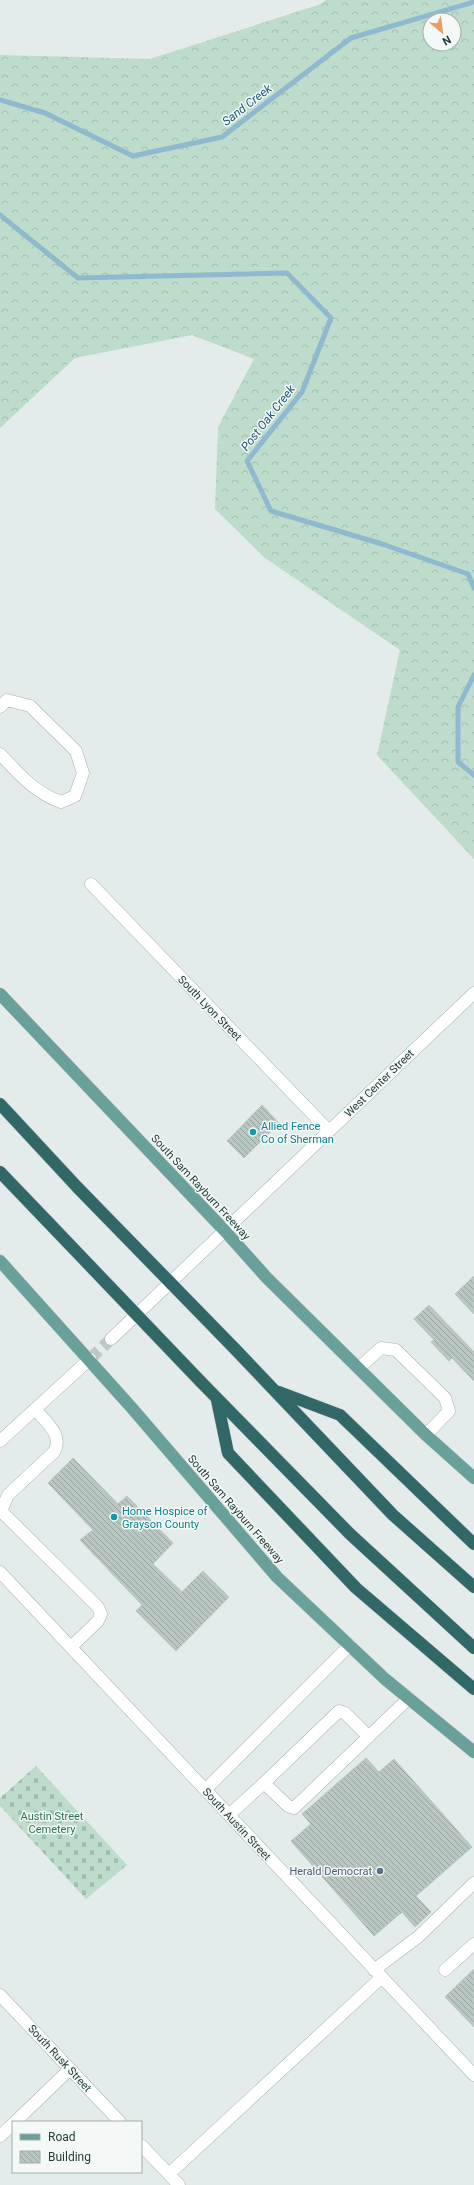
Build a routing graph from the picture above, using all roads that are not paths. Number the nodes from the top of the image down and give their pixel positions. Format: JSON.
{"nodes":[{"id":1,"x":0,"y":707,"type":"edge"},
{"id":2,"x":0,"y":754,"type":"edge"},
{"id":3,"x":91,"y":884,"type":"dead end"},
{"id":4,"x":474,"y":993,"type":"edge"},
{"id":5,"x":0,"y":994,"type":"edge"},
{"id":6,"x":0,"y":1104,"type":"edge"},
{"id":7,"x":328,"y":1132,"type":"junction"},
{"id":8,"x":0,"y":1172,"type":"edge"},
{"id":9,"x":225,"y":1231,"type":"junction"},
{"id":10,"x":0,"y":1261,"type":"edge"},
{"id":11,"x":111,"y":1339,"type":"tunnel mouth"},
{"id":12,"x":90,"y":1359,"type":"junction"},
{"id":13,"x":359,"y":1368,"type":"junction"},
{"id":14,"x":276,"y":1390,"type":"junction"},
{"id":15,"x":217,"y":1400,"type":"junction"},
{"id":16,"x":34,"y":1409,"type":"junction"},
{"id":17,"x":426,"y":1435,"type":"junction"},
{"id":18,"x":0,"y":1441,"type":"edge"},
{"id":19,"x":474,"y":1478,"type":"edge"},
{"id":20,"x":1,"y":1512,"type":"edge"},
{"id":21,"x":474,"y":1544,"type":"edge"},
{"id":22,"x":0,"y":1572,"type":"edge"},
{"id":23,"x":474,"y":1586,"type":"edge"},
{"id":24,"x":350,"y":1645,"type":"junction"},
{"id":25,"x":71,"y":1647,"type":"junction"},
{"id":26,"x":474,"y":1648,"type":"edge"},
{"id":27,"x":474,"y":1689,"type":"edge"},
{"id":28,"x":409,"y":1698,"type":"junction"},
{"id":29,"x":369,"y":1737,"type":"junction"},
{"id":30,"x":474,"y":1752,"type":"edge"},
{"id":31,"x":264,"y":1783,"type":"junction"},
{"id":32,"x":205,"y":1790,"type":"junction"},
{"id":33,"x":229,"y":1815,"type":"junction"},
{"id":34,"x":474,"y":1883,"type":"edge"},
{"id":35,"x":474,"y":1944,"type":"edge"},
{"id":36,"x":445,"y":1970,"type":"dead end"},
{"id":37,"x":378,"y":1974,"type":"junction"},
{"id":38,"x":0,"y":1995,"type":"edge"},
{"id":39,"x":70,"y":2069,"type":"junction"},
{"id":40,"x":474,"y":2075,"type":"edge"},
{"id":41,"x":16,"y":2121,"type":"edge"},
{"id":42,"x":119,"y":2121,"type":"edge"},
{"id":43,"x":12,"y":2125,"type":"edge"},
{"id":44,"x":0,"y":2136,"type":"edge"},
{"id":45,"x":142,"y":2146,"type":"edge"},
{"id":46,"x":169,"y":2174,"type":"junction"},
{"id":47,"x":179,"y":2185,"type":"edge"}],
"edges":[{"from":1,"to":2,"type":"street"},
{"from":3,"to":7,"type":"street","name":"South Lyon Street"},
{"from":4,"to":7,"type":"street","name":"West Center Street"},
{"from":5,"to":9,"type":"main road","name":"South Sam Rayburn Freeway"},
{"from":6,"to":14,"type":"highway","bridge":true},
{"from":7,"to":9,"type":"street","name":"West Center Street"},
{"from":8,"to":15,"type":"highway","bridge":true},
{"from":9,"to":11,"type":"street","name":"West Center Street"},
{"from":9,"to":13,"type":"main road","name":"South Sam Rayburn Freeway"},
{"from":10,"to":12,"type":"main road","name":"South Sam Rayburn Freeway"},
{"from":12,"to":16,"type":"street"},
{"from":12,"to":24,"type":"main road","name":"South Sam Rayburn Freeway"},
{"from":13,"to":17,"type":"main road","name":"South Sam Rayburn Freeway"},
{"from":13,"to":17,"type":"street"},
{"from":14,"to":21,"type":"highway"},
{"from":14,"to":23,"type":"highway"},
{"from":15,"to":26,"type":"highway"},
{"from":15,"to":27,"type":"highway"},
{"from":16,"to":18,"type":"street"},
{"from":16,"to":20,"type":"street"},
{"from":17,"to":19,"type":"main road","name":"South Sam Rayburn Freeway"},
{"from":20,"to":25,"type":"street"},
{"from":22,"to":25,"type":"street","name":"South Austin Street"},
{"from":24,"to":28,"type":"main road","name":"South Sam Rayburn Freeway"},
{"from":24,"to":32,"type":"street"},
{"from":25,"to":32,"type":"street","name":"South Austin Street"},
{"from":28,"to":29,"type":"street"},
{"from":28,"to":30,"type":"main road","name":"South Sam Rayburn Freeway"},
{"from":29,"to":31,"type":"street"},
{"from":29,"to":31,"type":"street"},
{"from":31,"to":33,"type":"street"},
{"from":32,"to":33,"type":"street","name":"South Austin Street"},
{"from":33,"to":37,"type":"street","name":"South Austin Street"},
{"from":34,"to":37,"type":"street"},
{"from":35,"to":36,"type":"street"},
{"from":37,"to":40,"type":"street","name":"South Austin Street"},
{"from":37,"to":46,"type":"street"},
{"from":38,"to":39,"type":"street","name":"South Rusk Street"},
{"from":39,"to":41,"type":"street"},
{"from":39,"to":42,"type":"street","name":"South Rusk Street"},
{"from":43,"to":44,"type":"street"},
{"from":45,"to":46,"type":"street"},
{"from":46,"to":47,"type":"street"}]}
